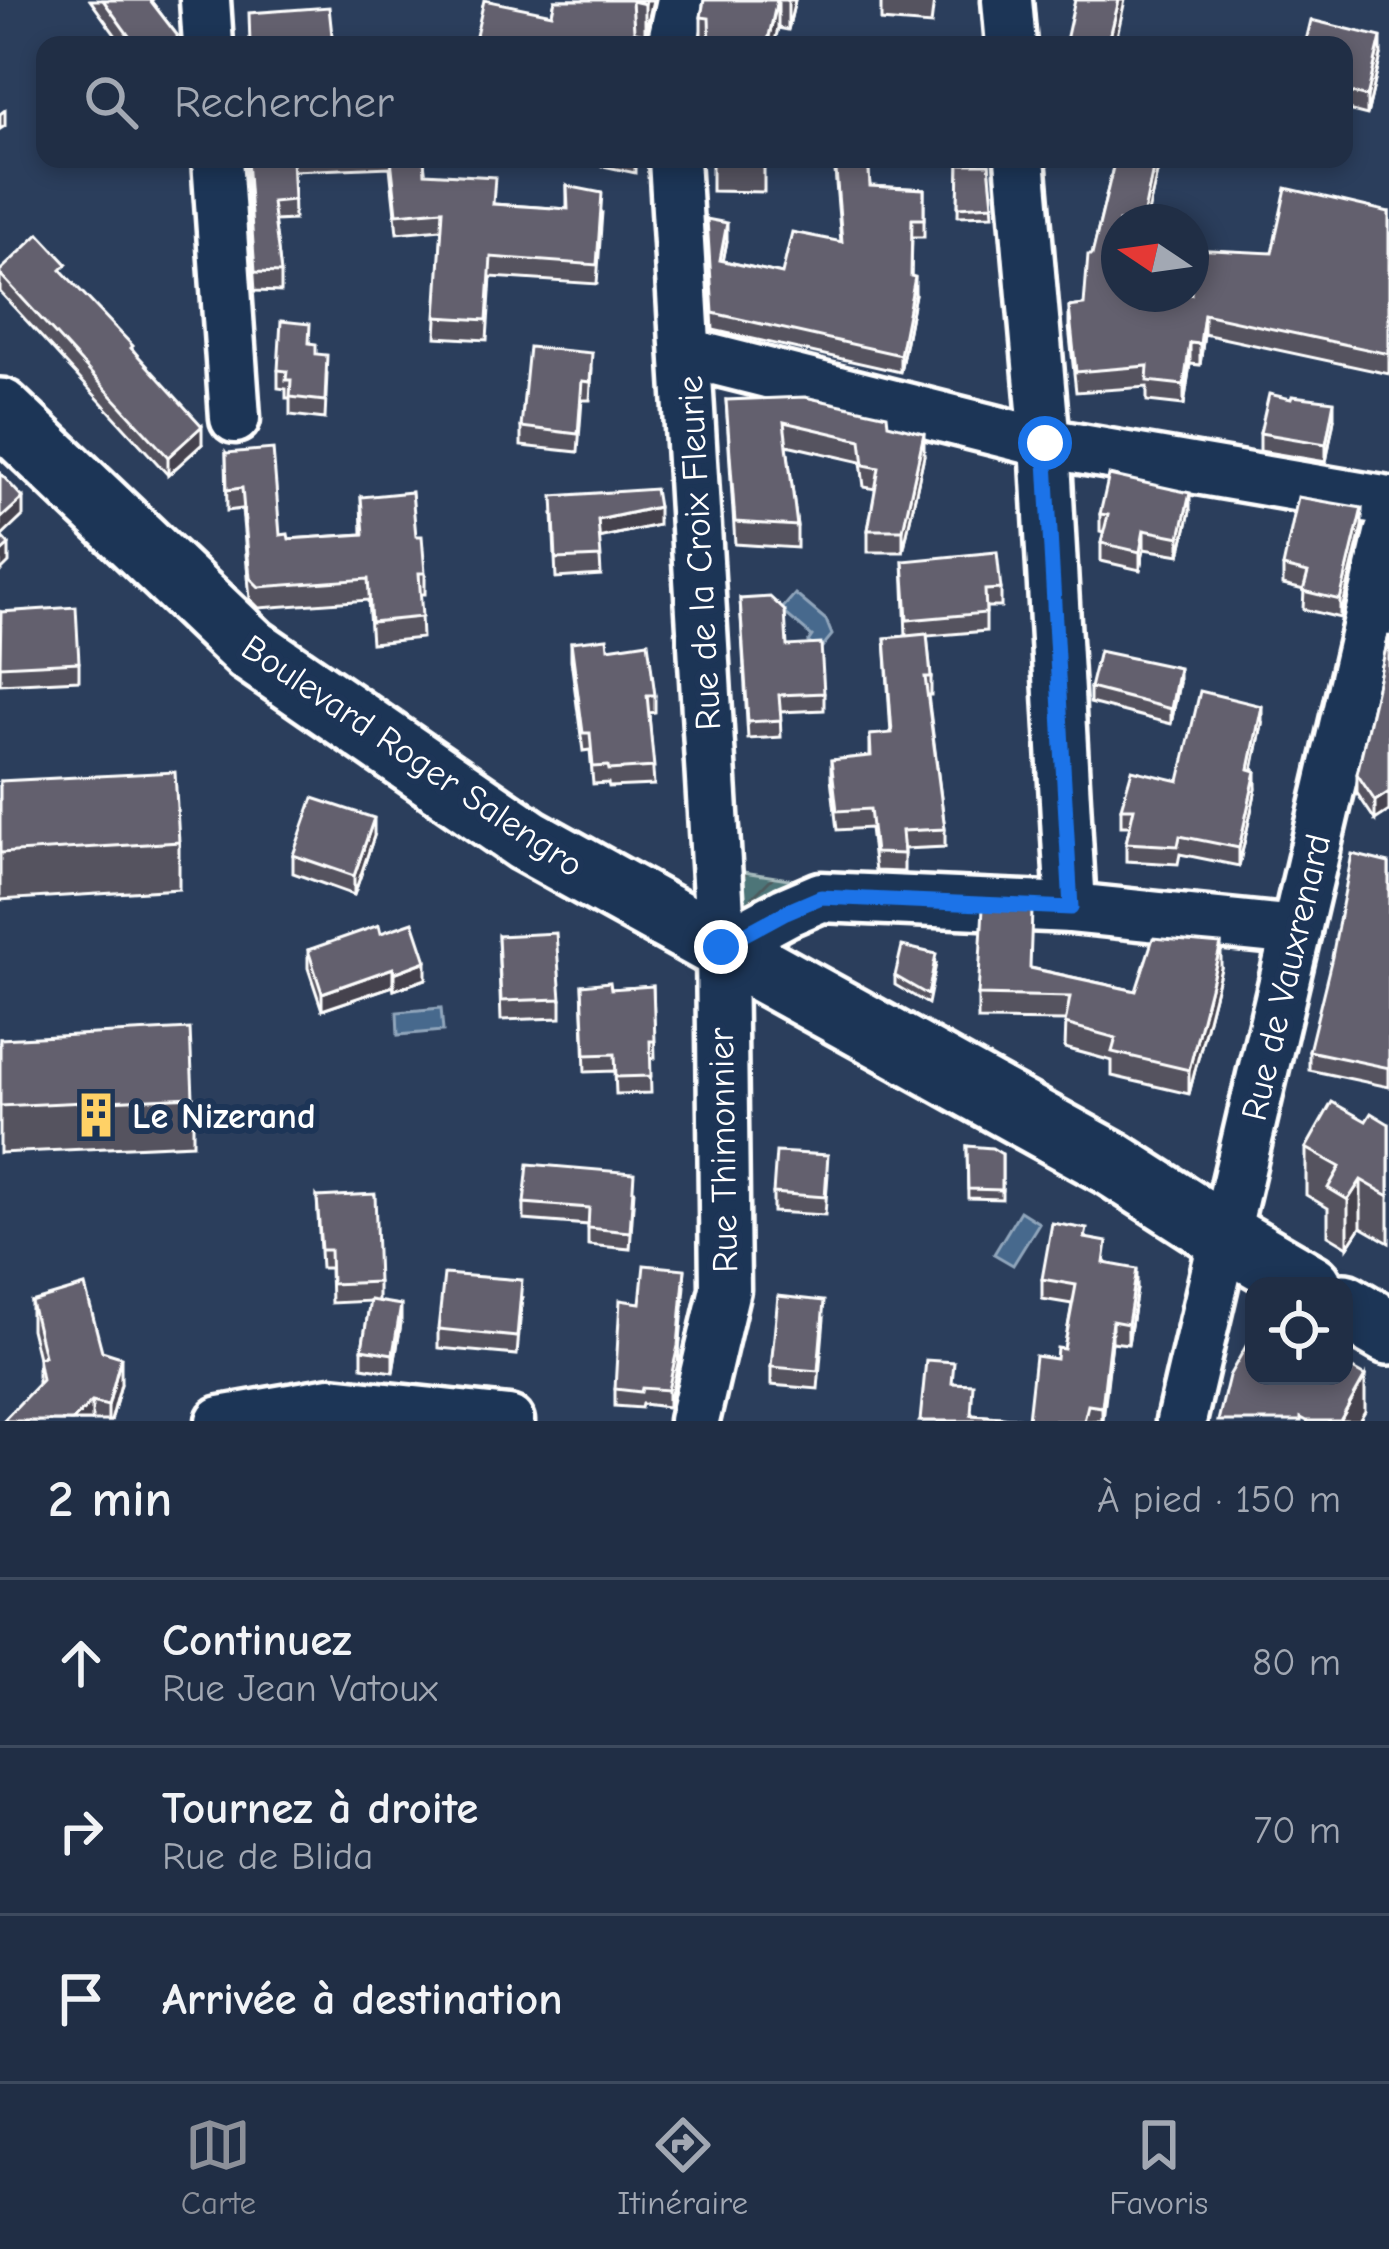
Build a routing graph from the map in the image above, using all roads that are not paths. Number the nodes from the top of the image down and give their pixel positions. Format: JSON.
{"nodes":[{"id":1,"x":205,"y":0,"type":"edge"},
{"id":2,"x":682,"y":0,"type":"edge"},
{"id":3,"x":1007,"y":0,"type":"edge"},
{"id":4,"x":207,"y":36,"type":"edge"},
{"id":5,"x":674,"y":36,"type":"edge"},
{"id":6,"x":1010,"y":36,"type":"edge"},
{"id":7,"x":218,"y":168,"type":"edge"},
{"id":8,"x":675,"y":168,"type":"edge"},
{"id":9,"x":1022,"y":168,"type":"edge"},
{"id":10,"x":687,"y":353,"type":"junction"},
{"id":11,"x":0,"y":411,"type":"edge"},
{"id":12,"x":236,"y":418,"type":"dead end"},
{"id":13,"x":1045,"y":443,"type":"junction"},
{"id":14,"x":1389,"y":502,"type":"edge"},
{"id":15,"x":1389,"y":534,"type":"edge"},
{"id":16,"x":1370,"y":696,"type":"edge"},
{"id":17,"x":1071,"y":908,"type":"junction"},
{"id":18,"x":1297,"y":931,"type":"junction"},
{"id":19,"x":721,"y":947,"type":"junction"},
{"id":20,"x":1226,"y":1237,"type":"junction"},
{"id":21,"x":1295,"y":1277,"type":"edge"},
{"id":22,"x":1353,"y":1311,"type":"edge"},
{"id":23,"x":1389,"y":1332,"type":"edge"},
{"id":24,"x":221,"y":1421,"type":"edge"},
{"id":25,"x":509,"y":1421,"type":"edge"},
{"id":26,"x":694,"y":1421,"type":"edge"},
{"id":27,"x":1181,"y":1421,"type":"edge"}],
"edges":[{"from":1,"to":4,"type":"street"},
{"from":2,"to":5,"type":"street"},
{"from":3,"to":6,"type":"street"},
{"from":7,"to":12,"type":"street"},
{"from":8,"to":10,"type":"street","name":"Rue de la Croix Fleurie"},
{"from":9,"to":13,"type":"street"},
{"from":10,"to":13,"type":"street"},
{"from":10,"to":19,"type":"street","name":"Rue de la Croix Fleurie"},
{"from":11,"to":19,"type":"main road","name":"Boulevard Roger Salengro"},
{"from":13,"to":14,"type":"street"},
{"from":13,"to":17,"type":"street"},
{"from":15,"to":16,"type":"street","name":"Rue de Vauxrenard"},
{"from":16,"to":18,"type":"street","name":"Rue de Vauxrenard"},
{"from":17,"to":18,"type":"street"},
{"from":17,"to":19,"type":"street"},
{"from":18,"to":20,"type":"street","name":"Rue de Vauxrenard"},
{"from":19,"to":20,"type":"main road","name":"Boulevard Roger Salengro"},
{"from":19,"to":26,"type":"street","name":"Rue Thimonnier"},
{"from":20,"to":21,"type":"main road","name":"Boulevard Roger Salengro"},
{"from":20,"to":27,"type":"street","name":"Rue de Vauxrenard"},
{"from":22,"to":23,"type":"main road"},
{"from":24,"to":25,"type":"street"}]}
